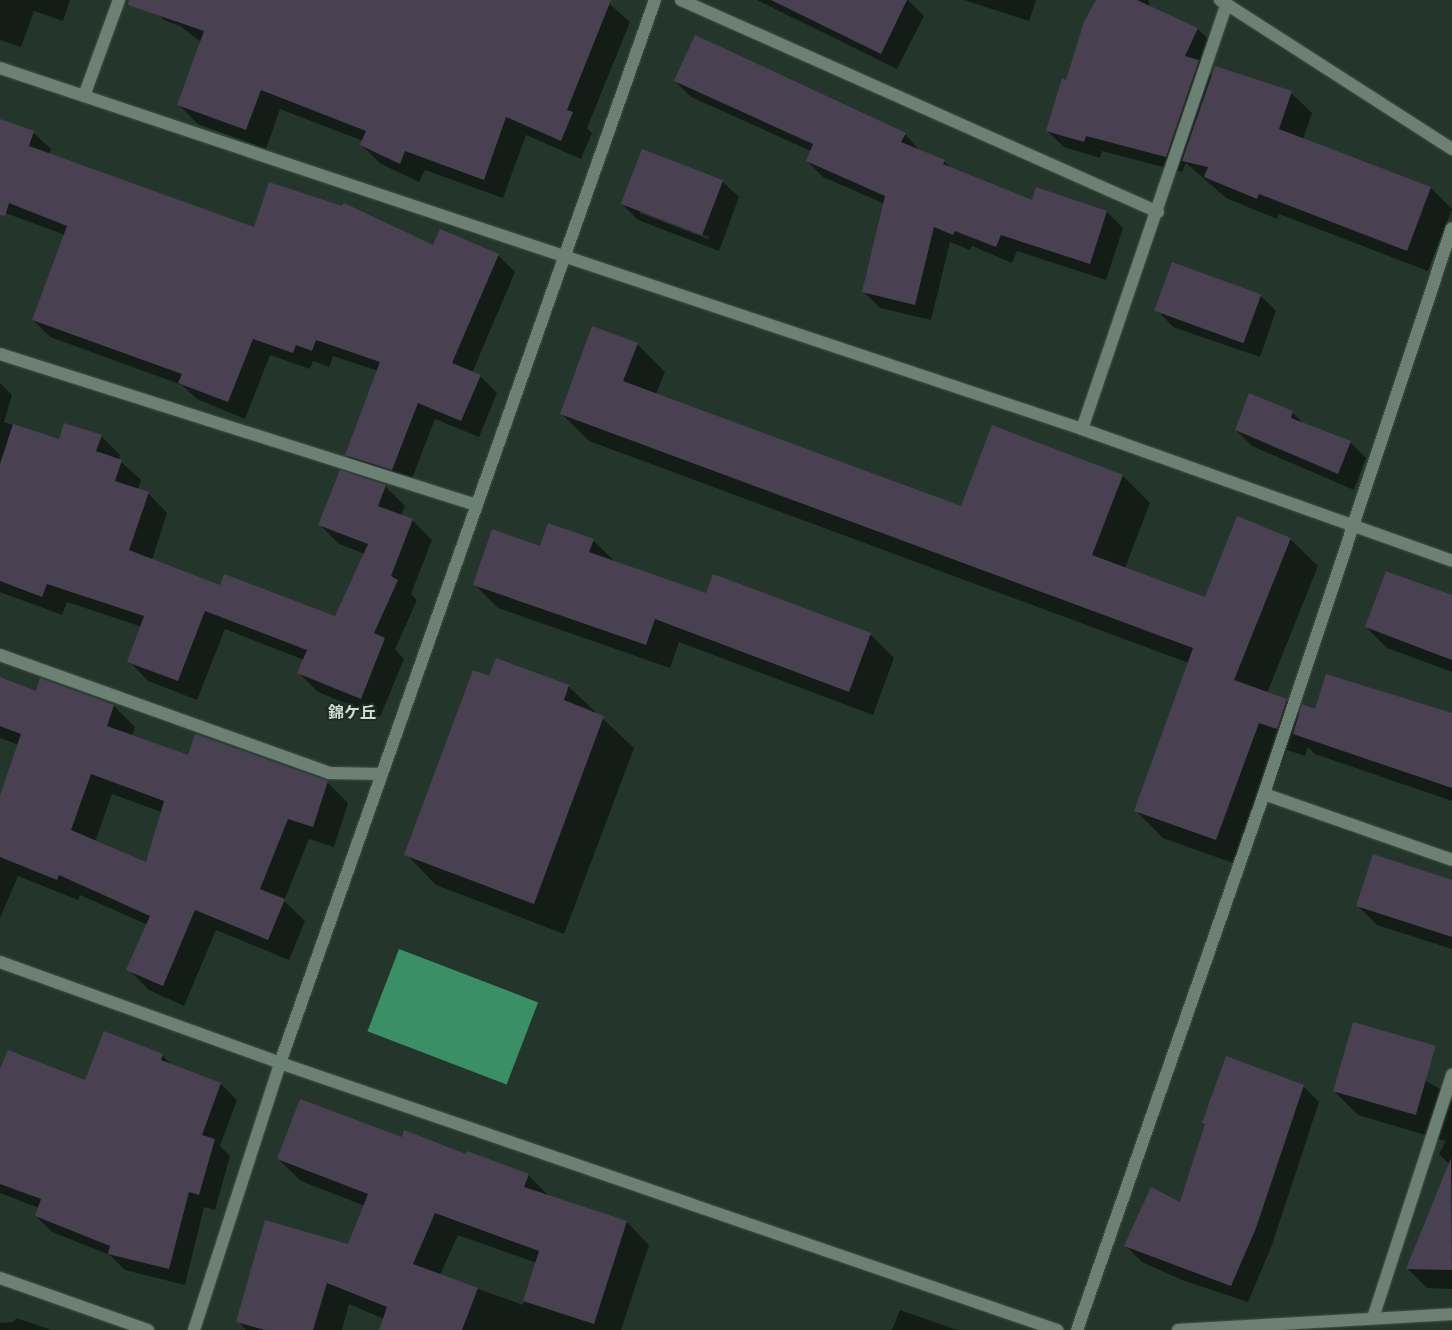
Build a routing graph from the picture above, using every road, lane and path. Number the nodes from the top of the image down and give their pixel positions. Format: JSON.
{"nodes":[{"id":1,"x":119,"y":0,"type":"edge"},
{"id":2,"x":655,"y":0,"type":"edge"},
{"id":3,"x":681,"y":0,"type":"edge"},
{"id":4,"x":1224,"y":2,"type":"edge"},
{"id":5,"x":0,"y":68,"type":"edge"},
{"id":6,"x":84,"y":96,"type":"junction"},
{"id":7,"x":1452,"y":149,"type":"edge"},
{"id":8,"x":1158,"y":212,"type":"junction"},
{"id":9,"x":1452,"y":228,"type":"edge"},
{"id":10,"x":563,"y":255,"type":"junction"},
{"id":11,"x":0,"y":354,"type":"edge"},
{"id":12,"x":1082,"y":429,"type":"junction"},
{"id":13,"x":475,"y":505,"type":"junction"},
{"id":14,"x":1352,"y":526,"type":"junction"},
{"id":15,"x":1452,"y":561,"type":"edge"},
{"id":16,"x":0,"y":655,"type":"edge"},
{"id":17,"x":382,"y":774,"type":"junction"},
{"id":18,"x":1264,"y":794,"type":"junction"},
{"id":19,"x":1452,"y":860,"type":"edge"},
{"id":20,"x":0,"y":962,"type":"edge"},
{"id":21,"x":280,"y":1063,"type":"junction"},
{"id":22,"x":1452,"y":1075,"type":"edge"},
{"id":23,"x":0,"y":1278,"type":"edge"},
{"id":24,"x":1452,"y":1314,"type":"edge"},
{"id":25,"x":1373,"y":1318,"type":"junction"},
{"id":26,"x":148,"y":1330,"type":"edge"},
{"id":27,"x":194,"y":1330,"type":"edge"},
{"id":28,"x":1057,"y":1330,"type":"edge"},
{"id":29,"x":1077,"y":1330,"type":"edge"},
{"id":30,"x":1178,"y":1330,"type":"edge"}],
"edges":[{"from":1,"to":6,"type":"street"},
{"from":2,"to":10,"type":"street"},
{"from":3,"to":8,"type":"street"},
{"from":4,"to":7,"type":"street"},
{"from":4,"to":8,"type":"street"},
{"from":5,"to":6,"type":"street"},
{"from":6,"to":10,"type":"street"},
{"from":8,"to":12,"type":"street"},
{"from":9,"to":14,"type":"street"},
{"from":10,"to":12,"type":"street"},
{"from":10,"to":13,"type":"street"},
{"from":11,"to":13,"type":"street"},
{"from":12,"to":14,"type":"street"},
{"from":13,"to":17,"type":"street"},
{"from":14,"to":15,"type":"street"},
{"from":14,"to":18,"type":"street"},
{"from":16,"to":17,"type":"street"},
{"from":17,"to":21,"type":"street"},
{"from":18,"to":19,"type":"street"},
{"from":18,"to":29,"type":"street"},
{"from":20,"to":21,"type":"street"},
{"from":21,"to":27,"type":"street"},
{"from":21,"to":28,"type":"street"},
{"from":22,"to":25,"type":"street"},
{"from":23,"to":26,"type":"street"},
{"from":24,"to":25,"type":"street"},
{"from":25,"to":30,"type":"street"}]}
